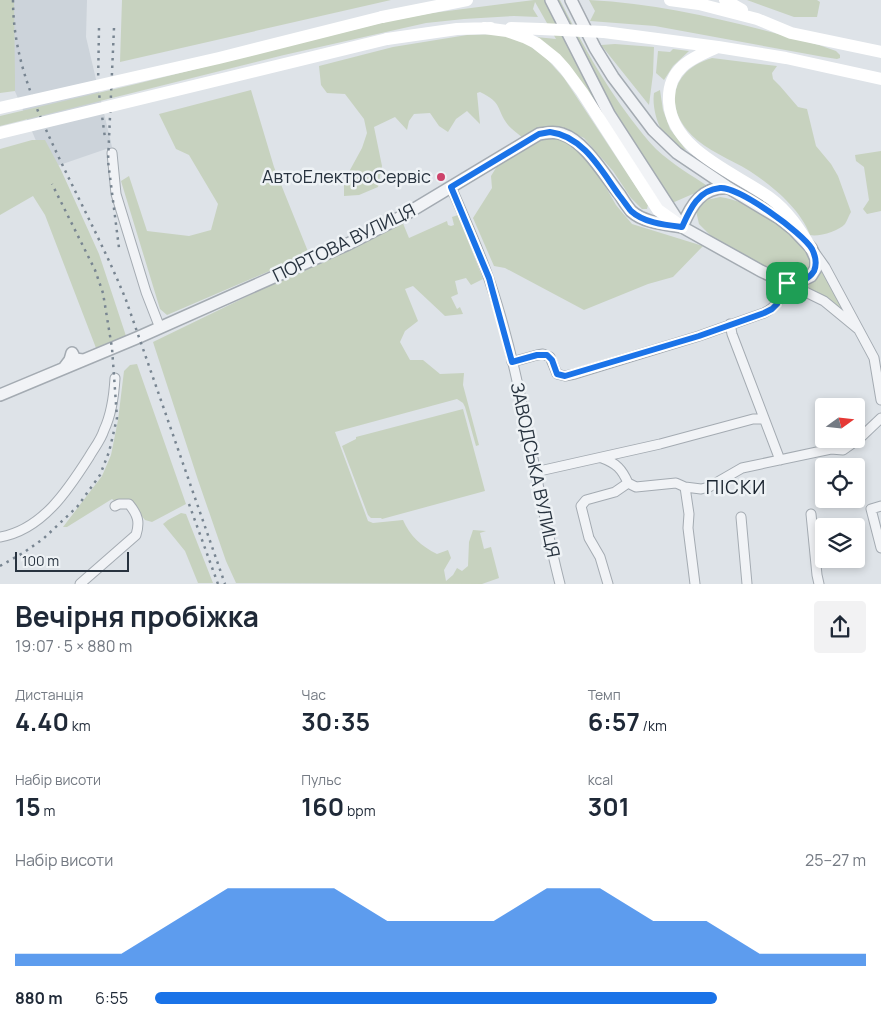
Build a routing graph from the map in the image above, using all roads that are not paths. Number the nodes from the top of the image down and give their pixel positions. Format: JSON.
{"nodes":[{"id":1,"x":451,"y":0,"type":"edge"},
{"id":2,"x":467,"y":0,"type":"edge"},
{"id":3,"x":551,"y":0,"type":"edge"},
{"id":4,"x":571,"y":0,"type":"edge"},
{"id":5,"x":670,"y":0,"type":"edge"},
{"id":6,"x":724,"y":0,"type":"edge"},
{"id":7,"x":430,"y":6,"type":"junction"},
{"id":8,"x":757,"y":18,"type":"junction"},
{"id":9,"x":484,"y":28,"type":"junction"},
{"id":10,"x":718,"y":47,"type":"junction"},
{"id":11,"x":881,"y":52,"type":"edge"},
{"id":12,"x":881,"y":79,"type":"edge"},
{"id":13,"x":0,"y":108,"type":"edge"},
{"id":14,"x":0,"y":133,"type":"edge"},
{"id":15,"x":112,"y":153,"type":"dead end"},
{"id":16,"x":451,"y":187,"type":"junction"},
{"id":17,"x":729,"y":188,"type":"junction"},
{"id":18,"x":682,"y":227,"type":"junction"},
{"id":19,"x":811,"y":248,"type":"junction"},
{"id":20,"x":787,"y":283,"type":"junction"},
{"id":21,"x":730,"y":324,"type":"junction"},
{"id":22,"x":160,"y":328,"type":"junction"},
{"id":23,"x":858,"y":329,"type":"junction"},
{"id":24,"x":512,"y":362,"type":"junction"},
{"id":25,"x":115,"y":378,"type":"dead end"},
{"id":26,"x":0,"y":395,"type":"edge"},
{"id":27,"x":881,"y":400,"type":"edge"},
{"id":28,"x":881,"y":418,"type":"edge"},
{"id":29,"x":764,"y":419,"type":"junction"},
{"id":30,"x":602,"y":458,"type":"junction"},
{"id":31,"x":780,"y":460,"type":"junction"},
{"id":32,"x":535,"y":472,"type":"junction"},
{"id":33,"x":628,"y":483,"type":"junction"},
{"id":34,"x":685,"y":487,"type":"junction"},
{"id":35,"x":115,"y":506,"type":"dead end"},
{"id":36,"x":881,"y":506,"type":"edge"},
{"id":37,"x":811,"y":514,"type":"dead end"},
{"id":38,"x":741,"y":517,"type":"dead end"},
{"id":39,"x":0,"y":537,"type":"edge"},
{"id":40,"x":881,"y":548,"type":"edge"},
{"id":41,"x":80,"y":584,"type":"edge"},
{"id":42,"x":560,"y":584,"type":"edge"},
{"id":43,"x":608,"y":584,"type":"edge"},
{"id":44,"x":695,"y":584,"type":"edge"},
{"id":45,"x":747,"y":584,"type":"edge"},
{"id":46,"x":819,"y":584,"type":"edge"}],
"edges":[{"from":1,"to":7,"type":"main road"},
{"from":2,"to":7,"type":"main road"},
{"from":3,"to":18,"type":"street"},
{"from":4,"to":17,"type":"street"},
{"from":5,"to":8,"type":"main road"},
{"from":6,"to":8,"type":"main road"},
{"from":7,"to":13,"type":"main road","bridge":true},
{"from":8,"to":11,"type":"main road"},
{"from":9,"to":10,"type":"main road","bridge":true},
{"from":9,"to":14,"type":"main road","bridge":true},
{"from":9,"to":18,"type":"main road"},
{"from":10,"to":12,"type":"main road"},
{"from":10,"to":19,"type":"main road"},
{"from":15,"to":22,"type":"street"},
{"from":16,"to":18,"type":"street","name":"ПОРТОВА ВУЛИЦЯ"},
{"from":16,"to":22,"type":"street","name":"ПОРТОВА ВУЛИЦЯ"},
{"from":16,"to":24,"type":"street","name":"ЗАВОДСЬКА ВУЛИЦЯ"},
{"from":17,"to":18,"type":"street"},
{"from":17,"to":19,"type":"street"},
{"from":18,"to":20,"type":"street"},
{"from":19,"to":20,"type":"street"},
{"from":19,"to":23,"type":"street"},
{"from":20,"to":21,"type":"street"},
{"from":20,"to":23,"type":"street"},
{"from":21,"to":24,"type":"street"},
{"from":21,"to":29,"type":"street"},
{"from":22,"to":26,"type":"street","name":"ПОРТОВА ВУЛИЦЯ"},
{"from":23,"to":27,"type":"street"},
{"from":24,"to":32,"type":"street","name":"ЗАВОДСЬКА ВУЛИЦЯ"},
{"from":25,"to":39,"type":"street"},
{"from":28,"to":31,"type":"street"},
{"from":29,"to":30,"type":"street"},
{"from":29,"to":31,"type":"street"},
{"from":30,"to":32,"type":"street"},
{"from":30,"to":33,"type":"street"},
{"from":31,"to":34,"type":"street"},
{"from":32,"to":42,"type":"street","name":"ЗАВОДСЬКА ВУЛИЦЯ"},
{"from":33,"to":34,"type":"street"},
{"from":33,"to":43,"type":"street"},
{"from":34,"to":44,"type":"street"},
{"from":35,"to":41,"type":"street"},
{"from":36,"to":40,"type":"street"},
{"from":37,"to":46,"type":"street"},
{"from":38,"to":45,"type":"street"}]}
